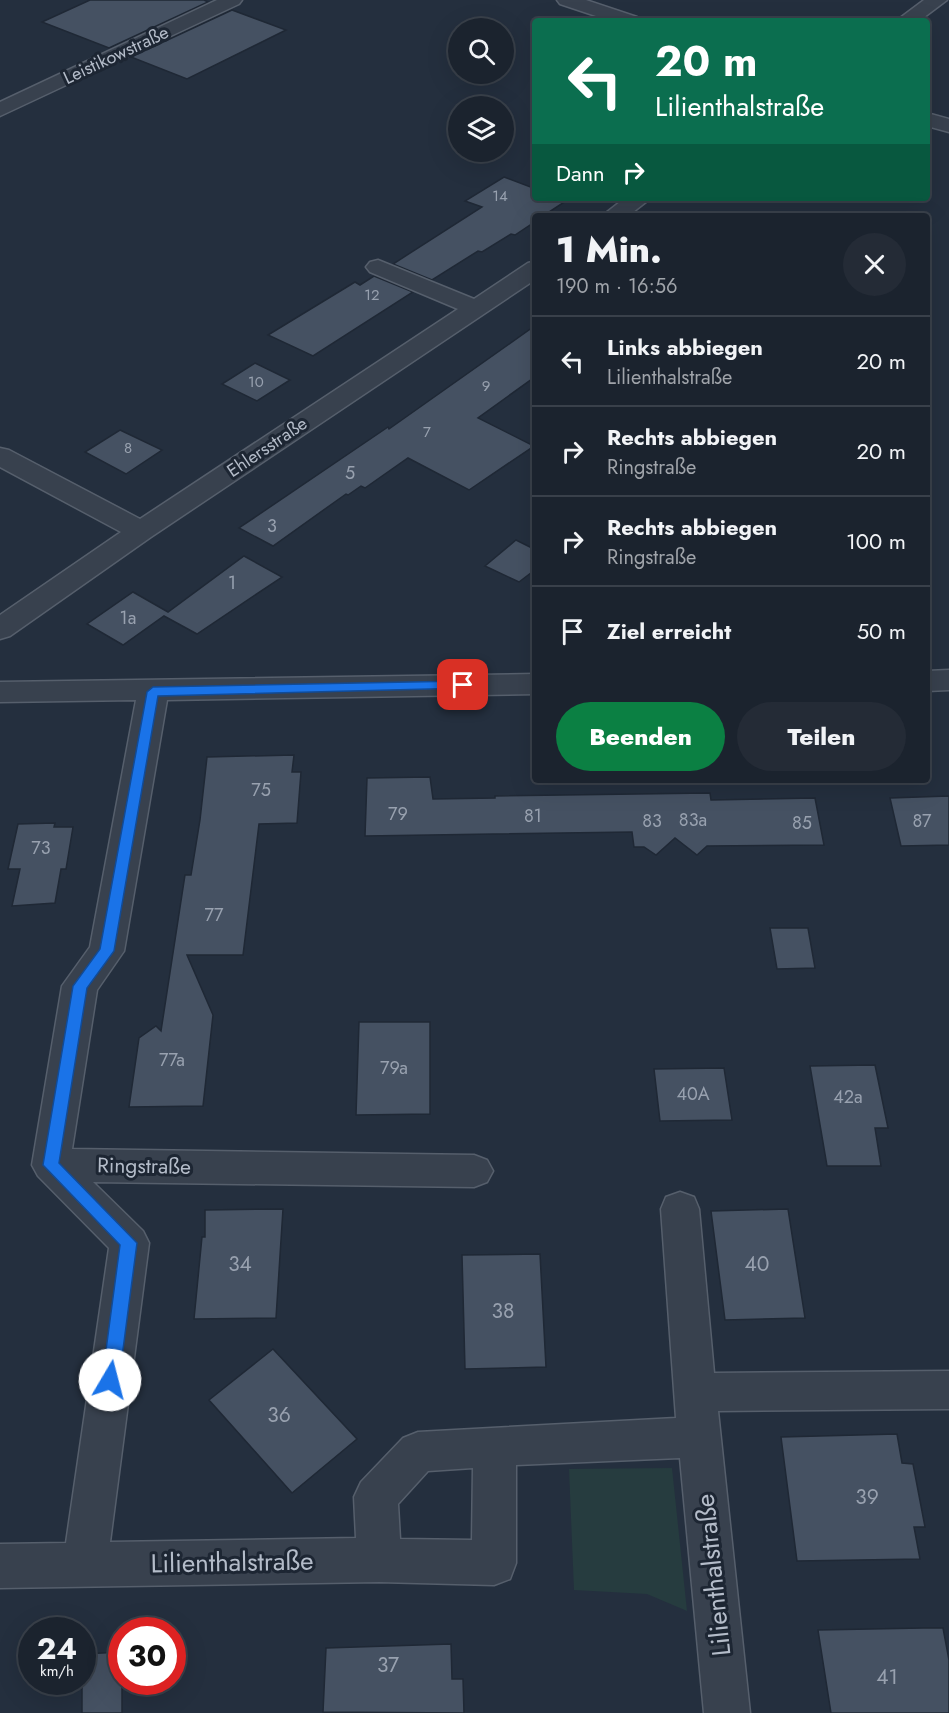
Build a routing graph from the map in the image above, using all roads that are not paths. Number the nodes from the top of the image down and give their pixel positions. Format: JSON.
{"nodes":[{"id":1,"x":232,"y":0,"type":"edge"},
{"id":2,"x":567,"y":0,"type":"edge"},
{"id":3,"x":937,"y":0,"type":"edge"},
{"id":4,"x":621,"y":18,"type":"edge"},
{"id":5,"x":910,"y":18,"type":"edge"},
{"id":6,"x":0,"y":111,"type":"edge"},
{"id":7,"x":930,"y":120,"type":"edge"},
{"id":8,"x":949,"y":126,"type":"edge"},
{"id":9,"x":636,"y":201,"type":"edge"},
{"id":10,"x":618,"y":213,"type":"edge"},
{"id":11,"x":378,"y":267,"type":"dead end"},
{"id":12,"x":532,"y":271,"type":"edge"},
{"id":13,"x":475,"y":308,"type":"junction"},
{"id":14,"x":0,"y":456,"type":"edge"},
{"id":15,"x":141,"y":531,"type":"junction"},
{"id":16,"x":0,"y":629,"type":"edge"},
{"id":17,"x":949,"y":680,"type":"edge"},
{"id":18,"x":930,"y":681,"type":"edge"},
{"id":19,"x":532,"y":684,"type":"edge"},
{"id":20,"x":0,"y":692,"type":"edge"},
{"id":21,"x":153,"y":692,"type":"junction"},
{"id":22,"x":51,"y":1165,"type":"junction"},
{"id":23,"x":474,"y":1171,"type":"dead end"},
{"id":24,"x":680,"y":1209,"type":"dead end"},
{"id":25,"x":949,"y":1390,"type":"edge"},
{"id":26,"x":695,"y":1392,"type":"junction"},
{"id":27,"x":699,"y":1437,"type":"junction"},
{"id":28,"x":495,"y":1446,"type":"junction"},
{"id":29,"x":379,"y":1560,"type":"junction"},
{"id":30,"x":85,"y":1564,"type":"junction"},
{"id":31,"x":0,"y":1566,"type":"edge"},
{"id":32,"x":727,"y":1713,"type":"edge"}],
"edges":[{"from":1,"to":6,"type":"street","name":"Leistikowstraße"},
{"from":2,"to":4,"type":"street"},
{"from":3,"to":5,"type":"street"},
{"from":7,"to":8,"type":"street"},
{"from":9,"to":10,"type":"street"},
{"from":11,"to":13,"type":"street"},
{"from":12,"to":13,"type":"street","name":"Ehlersstraße"},
{"from":13,"to":15,"type":"street","name":"Ehlersstraße"},
{"from":14,"to":15,"type":"street"},
{"from":15,"to":16,"type":"street","name":"Ehlersstraße"},
{"from":17,"to":18,"type":"street"},
{"from":19,"to":21,"type":"street"},
{"from":20,"to":21,"type":"street"},
{"from":21,"to":22,"type":"street"},
{"from":22,"to":23,"type":"street","name":"Ringstraße"},
{"from":22,"to":30,"type":"street"},
{"from":24,"to":26,"type":"street","name":"Lilienthalstraße"},
{"from":25,"to":26,"type":"street"},
{"from":26,"to":27,"type":"street","name":"Lilienthalstraße"},
{"from":27,"to":28,"type":"street"},
{"from":27,"to":32,"type":"street","name":"Lilienthalstraße"},
{"from":28,"to":29,"type":"street"},
{"from":28,"to":29,"type":"street","name":"Lilienthalstraße"},
{"from":29,"to":30,"type":"street","name":"Lilienthalstraße"},
{"from":30,"to":31,"type":"street","name":"Lilienthalstraße"}]}
